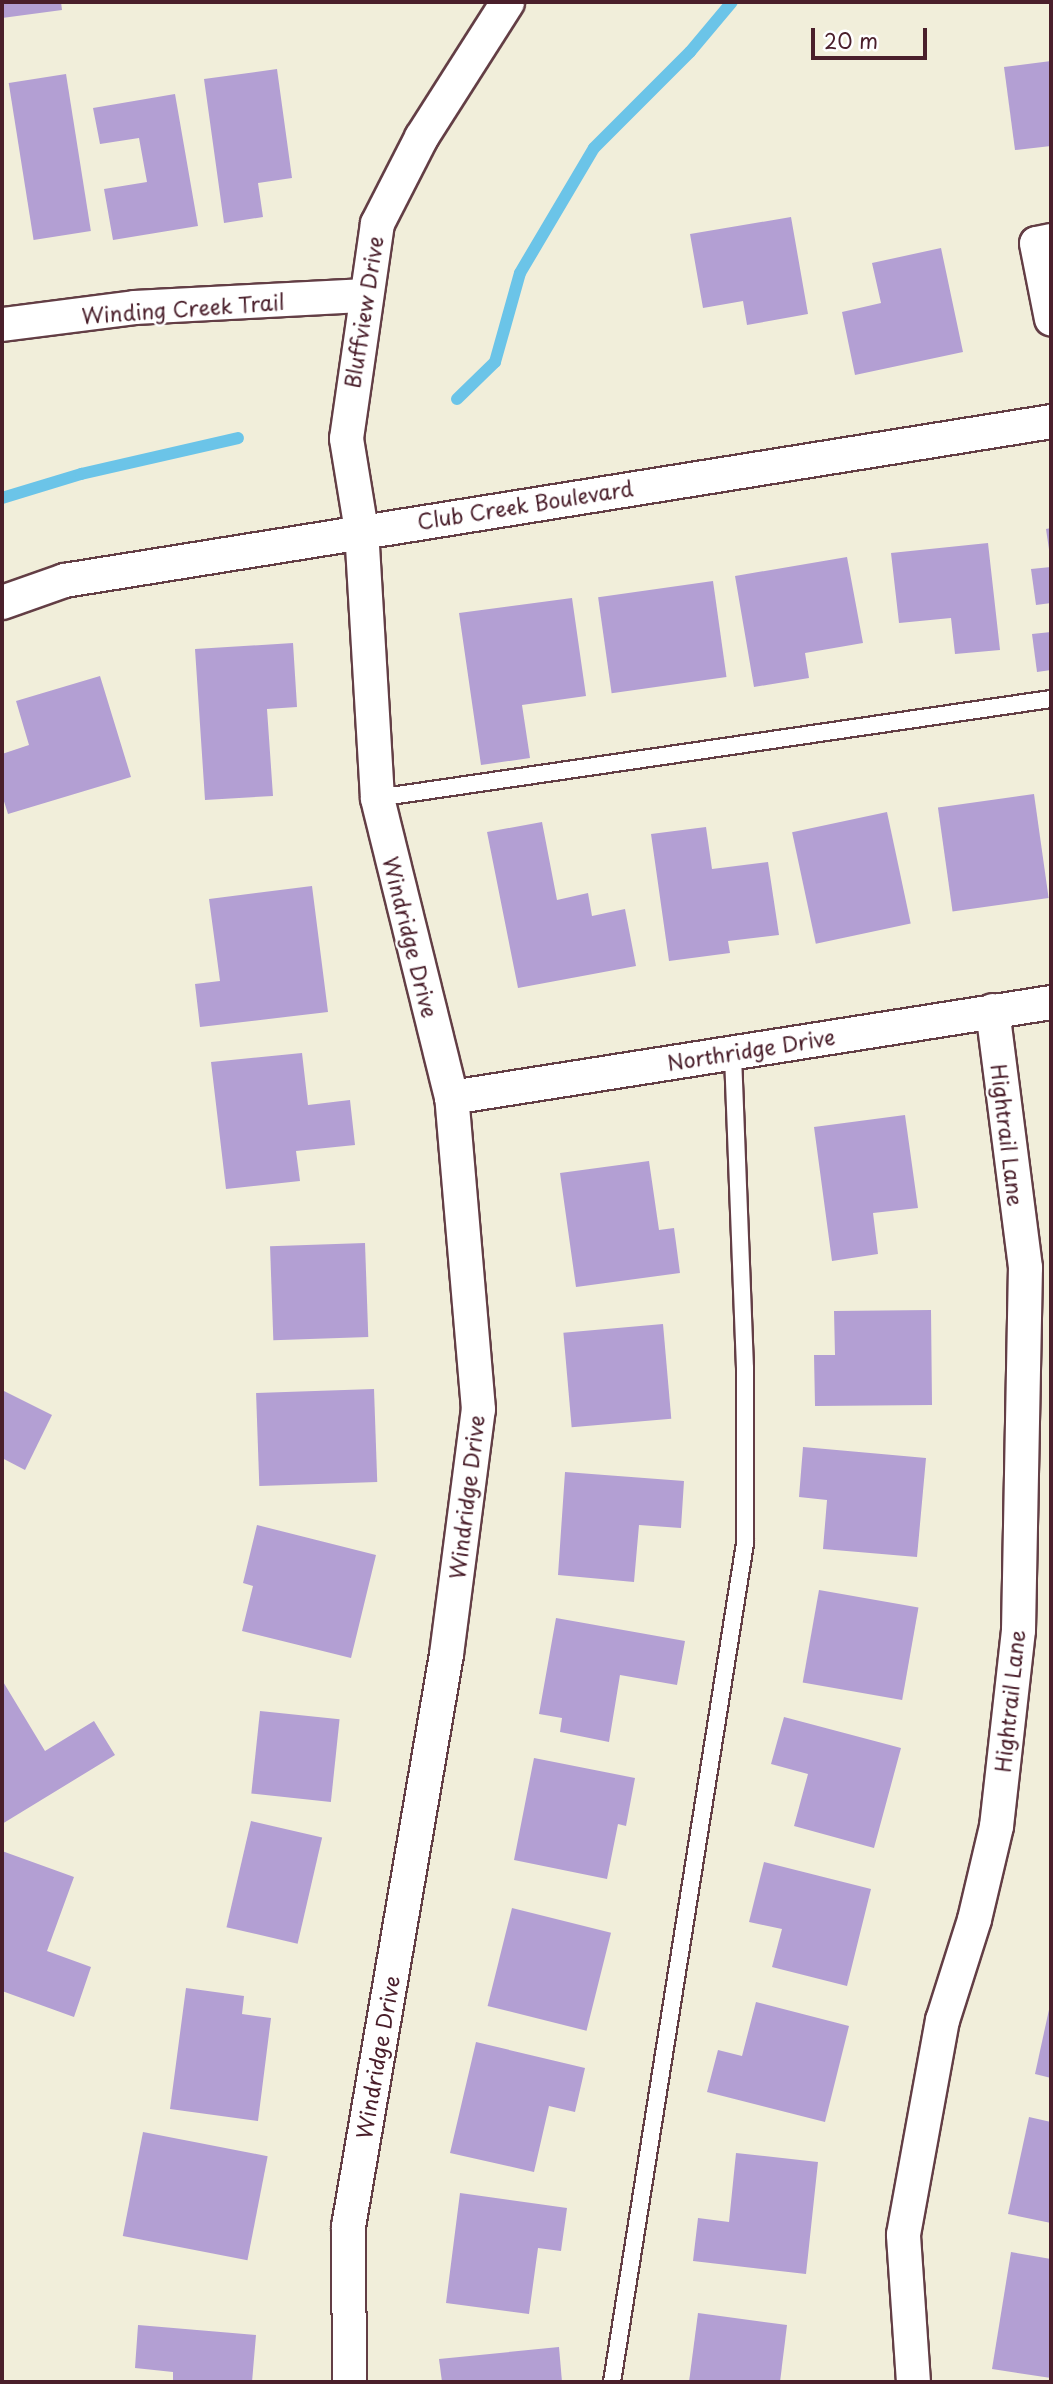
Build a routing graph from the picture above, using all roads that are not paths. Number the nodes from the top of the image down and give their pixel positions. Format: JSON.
{"nodes":[{"id":1,"x":507,"y":2,"type":"edge"},
{"id":2,"x":1051,"y":240,"type":"edge"},
{"id":3,"x":366,"y":295,"type":"junction"},
{"id":4,"x":1051,"y":319,"type":"edge"},
{"id":5,"x":2,"y":324,"type":"edge"},
{"id":6,"x":1051,"y":421,"type":"edge"},
{"id":7,"x":361,"y":530,"type":"junction"},
{"id":8,"x":2,"y":602,"type":"edge"},
{"id":9,"x":1051,"y":699,"type":"edge"},
{"id":10,"x":377,"y":798,"type":"junction"},
{"id":11,"x":1051,"y":1002,"type":"edge"},
{"id":12,"x":992,"y":1010,"type":"junction"},
{"id":13,"x":733,"y":1052,"type":"junction"},
{"id":14,"x":451,"y":1097,"type":"junction"},
{"id":15,"x":349,"y":2382,"type":"edge"},
{"id":16,"x":612,"y":2382,"type":"edge"},
{"id":17,"x":913,"y":2382,"type":"edge"}],
"edges":[{"from":1,"to":3,"type":"street","name":"Bluffview Drive"},
{"from":2,"to":4,"type":"street"},
{"from":3,"to":5,"type":"street","name":"Winding Creek Trail"},
{"from":3,"to":7,"type":"street","name":"Bluffview Drive"},
{"from":6,"to":7,"type":"street","name":"Club Creek Boulevard"},
{"from":7,"to":8,"type":"street","name":"Club Creek Boulevard"},
{"from":7,"to":10,"type":"street","name":"Windridge Drive"},
{"from":9,"to":10,"type":"lane"},
{"from":10,"to":14,"type":"street","name":"Windridge Drive"},
{"from":11,"to":12,"type":"street","name":"Northridge Drive"},
{"from":12,"to":13,"type":"street","name":"Northridge Drive"},
{"from":12,"to":17,"type":"street","name":"Hightrail Lane"},
{"from":13,"to":14,"type":"street","name":"Northridge Drive"},
{"from":13,"to":16,"type":"lane"},
{"from":14,"to":15,"type":"street","name":"Windridge Drive"}]}
